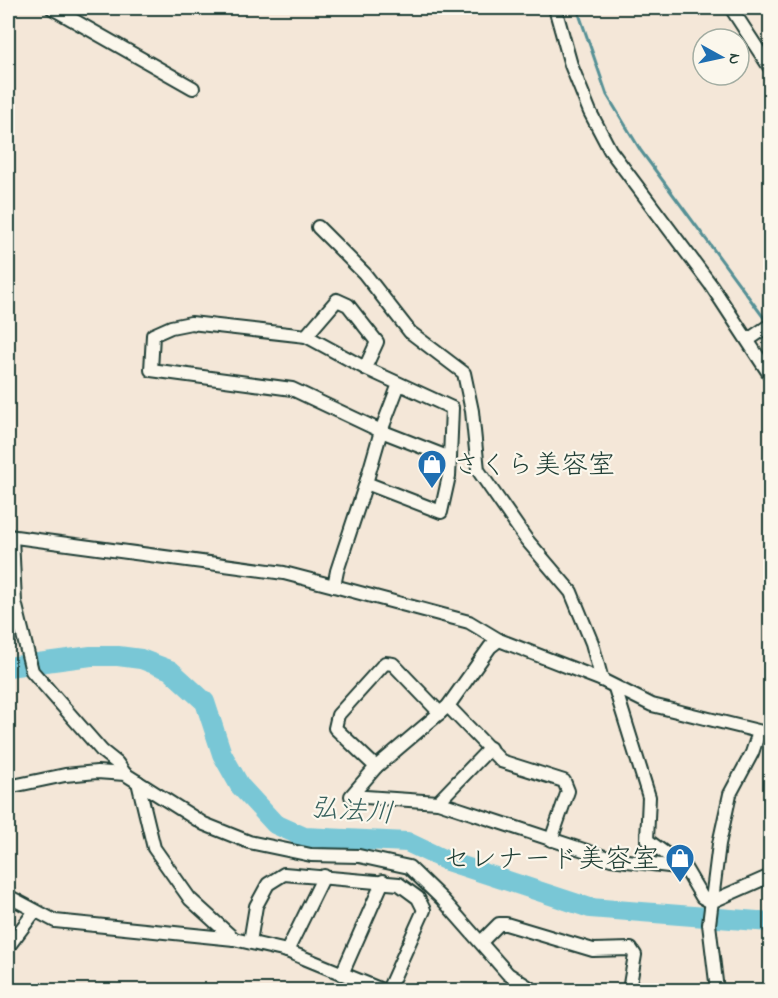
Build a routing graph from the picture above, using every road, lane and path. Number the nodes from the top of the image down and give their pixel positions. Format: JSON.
{"nodes":[{"id":1,"x":52,"y":8,"type":"edge"},
{"id":2,"x":555,"y":8,"type":"edge"},
{"id":3,"x":730,"y":8,"type":"edge"},
{"id":4,"x":771,"y":68,"type":"edge"},
{"id":5,"x":193,"y":88,"type":"dead end"},
{"id":6,"x":318,"y":227,"type":"dead end"},
{"id":7,"x":771,"y":326,"type":"edge"},
{"id":8,"x":306,"y":336,"type":"junction"},
{"id":9,"x":748,"y":340,"type":"junction"},
{"id":10,"x":365,"y":368,"type":"junction"},
{"id":11,"x":771,"y":375,"type":"edge"},
{"id":12,"x":399,"y":384,"type":"junction"},
{"id":13,"x":381,"y":431,"type":"junction"},
{"id":14,"x":450,"y":458,"type":"junction"},
{"id":15,"x":366,"y":483,"type":"junction"},
{"id":16,"x":10,"y":537,"type":"edge"},
{"id":17,"x":334,"y":586,"type":"junction"},
{"id":18,"x":499,"y":640,"type":"junction"},
{"id":19,"x":602,"y":680,"type":"junction"},
{"id":20,"x":615,"y":688,"type":"junction"},
{"id":21,"x":444,"y":709,"type":"junction"},
{"id":22,"x":765,"y":733,"type":"edge"},
{"id":23,"x":490,"y":748,"type":"junction"},
{"id":24,"x":376,"y":767,"type":"junction"},
{"id":25,"x":125,"y":774,"type":"junction"},
{"id":26,"x":138,"y":782,"type":"junction"},
{"id":27,"x":8,"y":787,"type":"edge"},
{"id":28,"x":438,"y":802,"type":"junction"},
{"id":29,"x":551,"y":840,"type":"junction"},
{"id":30,"x":685,"y":868,"type":"junction"},
{"id":31,"x":324,"y":876,"type":"junction"},
{"id":32,"x":771,"y":876,"type":"edge"},
{"id":33,"x":383,"y":881,"type":"junction"},
{"id":34,"x":8,"y":896,"type":"edge"},
{"id":35,"x":710,"y":906,"type":"junction"},
{"id":36,"x":35,"y":911,"type":"junction"},
{"id":37,"x":234,"y":939,"type":"junction"},
{"id":38,"x":250,"y":942,"type":"junction"},
{"id":39,"x":481,"y":942,"type":"junction"},
{"id":40,"x":8,"y":947,"type":"edge"},
{"id":41,"x":287,"y":951,"type":"junction"},
{"id":42,"x":342,"y":974,"type":"junction"},
{"id":43,"x":381,"y":990,"type":"edge"},
{"id":44,"x":388,"y":990,"type":"edge"},
{"id":45,"x":533,"y":990,"type":"edge"},
{"id":46,"x":629,"y":990,"type":"edge"},
{"id":47,"x":717,"y":990,"type":"edge"}],
"edges":[{"from":1,"to":5,"type":"street"},
{"from":2,"to":9,"type":"street"},
{"from":3,"to":4,"type":"street"},
{"from":6,"to":19,"type":"street"},
{"from":7,"to":9,"type":"street"},
{"from":8,"to":10,"type":"street"},
{"from":8,"to":10,"type":"street"},
{"from":8,"to":13,"type":"street"},
{"from":9,"to":11,"type":"street"},
{"from":10,"to":12,"type":"street"},
{"from":12,"to":13,"type":"street"},
{"from":12,"to":14,"type":"street"},
{"from":13,"to":14,"type":"street"},
{"from":13,"to":15,"type":"street"},
{"from":14,"to":15,"type":"street"},
{"from":15,"to":17,"type":"street"},
{"from":16,"to":17,"type":"street"},
{"from":16,"to":25,"type":"street"},
{"from":17,"to":18,"type":"street"},
{"from":18,"to":19,"type":"street"},
{"from":18,"to":21,"type":"street"},
{"from":19,"to":20,"type":"street"},
{"from":20,"to":22,"type":"street"},
{"from":20,"to":30,"type":"street"},
{"from":21,"to":23,"type":"street"},
{"from":21,"to":24,"type":"street"},
{"from":21,"to":24,"type":"street"},
{"from":22,"to":35,"type":"street"},
{"from":23,"to":28,"type":"street"},
{"from":23,"to":29,"type":"street"},
{"from":24,"to":28,"type":"street"},
{"from":25,"to":26,"type":"street"},
{"from":25,"to":27,"type":"street"},
{"from":26,"to":37,"type":"street"},
{"from":26,"to":39,"type":"street"},
{"from":28,"to":29,"type":"street"},
{"from":29,"to":30,"type":"street"},
{"from":30,"to":35,"type":"street"},
{"from":31,"to":33,"type":"street"},
{"from":31,"to":38,"type":"street"},
{"from":31,"to":41,"type":"street"},
{"from":32,"to":35,"type":"street"},
{"from":33,"to":42,"type":"street"},
{"from":33,"to":44,"type":"street"},
{"from":34,"to":36,"type":"street"},
{"from":35,"to":47,"type":"street"},
{"from":36,"to":37,"type":"street"},
{"from":36,"to":40,"type":"street"},
{"from":37,"to":38,"type":"street"},
{"from":38,"to":41,"type":"street"},
{"from":39,"to":45,"type":"street"},
{"from":39,"to":46,"type":"street"},
{"from":41,"to":42,"type":"street"},
{"from":42,"to":43,"type":"street"}]}
